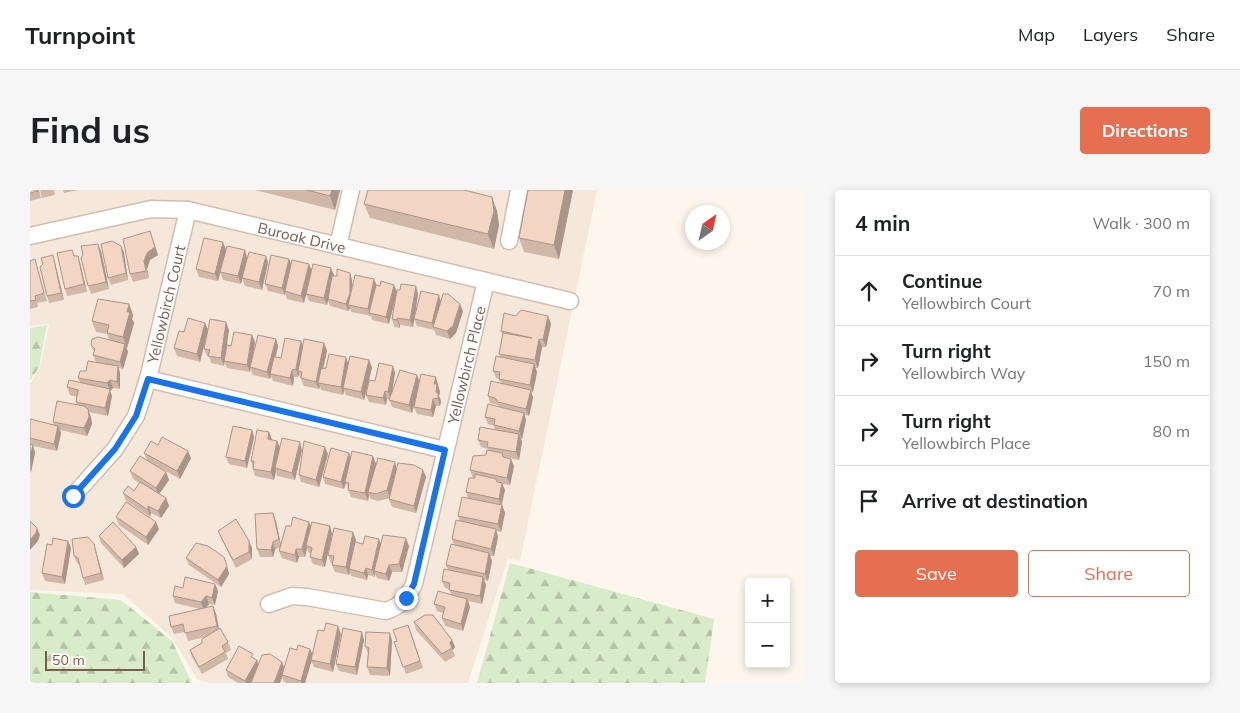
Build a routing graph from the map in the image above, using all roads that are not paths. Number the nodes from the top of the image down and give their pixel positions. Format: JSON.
{"nodes":[{"id":1,"x":351,"y":190,"type":"edge"},
{"id":2,"x":519,"y":190,"type":"edge"},
{"id":3,"x":188,"y":210,"type":"junction"},
{"id":4,"x":30,"y":236,"type":"edge"},
{"id":5,"x":509,"y":241,"type":"dead end"},
{"id":6,"x":338,"y":246,"type":"junction"},
{"id":7,"x":486,"y":281,"type":"junction"},
{"id":8,"x":570,"y":301,"type":"dead end"},
{"id":9,"x":148,"y":379,"type":"junction"},
{"id":10,"x":445,"y":450,"type":"junction"},
{"id":11,"x":73,"y":496,"type":"dead end"},
{"id":12,"x":269,"y":604,"type":"dead end"}],
"edges":[{"from":1,"to":6,"type":"street"},
{"from":2,"to":5,"type":"street"},
{"from":3,"to":4,"type":"street","name":"Buroak Drive"},
{"from":3,"to":6,"type":"street","name":"Buroak Drive"},
{"from":3,"to":9,"type":"street","name":"Yellowbirch Court"},
{"from":6,"to":7,"type":"street","name":"Buroak Drive"},
{"from":7,"to":8,"type":"street","name":"Buroak Drive"},
{"from":7,"to":10,"type":"street","name":"Yellowbirch Place"},
{"from":9,"to":10,"type":"street"},
{"from":9,"to":11,"type":"street","name":"Yellowbirch Court"},
{"from":10,"to":12,"type":"street","name":"Yellowbirch Place"}]}
